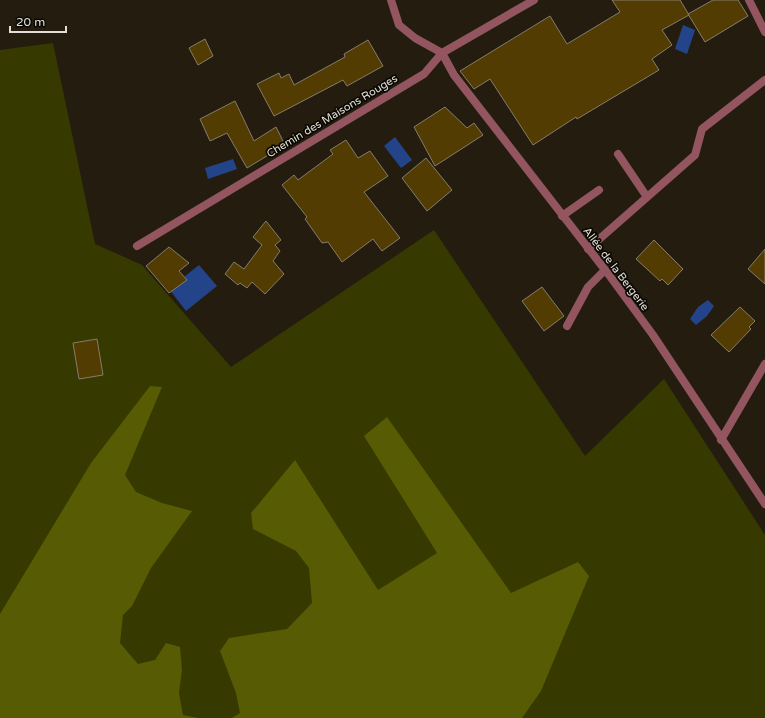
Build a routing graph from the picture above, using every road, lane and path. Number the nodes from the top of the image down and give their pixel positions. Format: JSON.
{"nodes":[{"id":1,"x":391,"y":0,"type":"edge"},
{"id":2,"x":534,"y":0,"type":"edge"},
{"id":3,"x":749,"y":0,"type":"edge"},
{"id":4,"x":765,"y":32,"type":"edge"},
{"id":5,"x":442,"y":53,"type":"junction"},
{"id":6,"x":765,"y":80,"type":"edge"},
{"id":7,"x":618,"y":154,"type":"dead end"},
{"id":8,"x":599,"y":190,"type":"dead end"},
{"id":9,"x":647,"y":197,"type":"junction"},
{"id":10,"x":562,"y":216,"type":"junction"},
{"id":11,"x":137,"y":246,"type":"dead end"},
{"id":12,"x":588,"y":249,"type":"junction"},
{"id":13,"x":605,"y":270,"type":"junction"},
{"id":14,"x":567,"y":326,"type":"dead end"},
{"id":15,"x":765,"y":364,"type":"edge"},
{"id":16,"x":721,"y":440,"type":"junction"},
{"id":17,"x":765,"y":504,"type":"edge"}],
"edges":[{"from":1,"to":5,"type":"street"},
{"from":2,"to":5,"type":"street","name":"Chemin des Maisons Rouges"},
{"from":3,"to":4,"type":"street"},
{"from":5,"to":10,"type":"street","name":"Allée de la Bergerie"},
{"from":5,"to":11,"type":"street","name":"Chemin des Maisons Rouges"},
{"from":6,"to":9,"type":"street"},
{"from":7,"to":9,"type":"street"},
{"from":8,"to":10,"type":"street"},
{"from":9,"to":12,"type":"street"},
{"from":10,"to":12,"type":"street","name":"Allée de la Bergerie"},
{"from":12,"to":13,"type":"street","name":"Allée de la Bergerie"},
{"from":13,"to":14,"type":"street"},
{"from":13,"to":16,"type":"street","name":"Allée de la Bergerie"},
{"from":15,"to":16,"type":"street"},
{"from":16,"to":17,"type":"street","name":"Allée de la Bergerie"}]}
